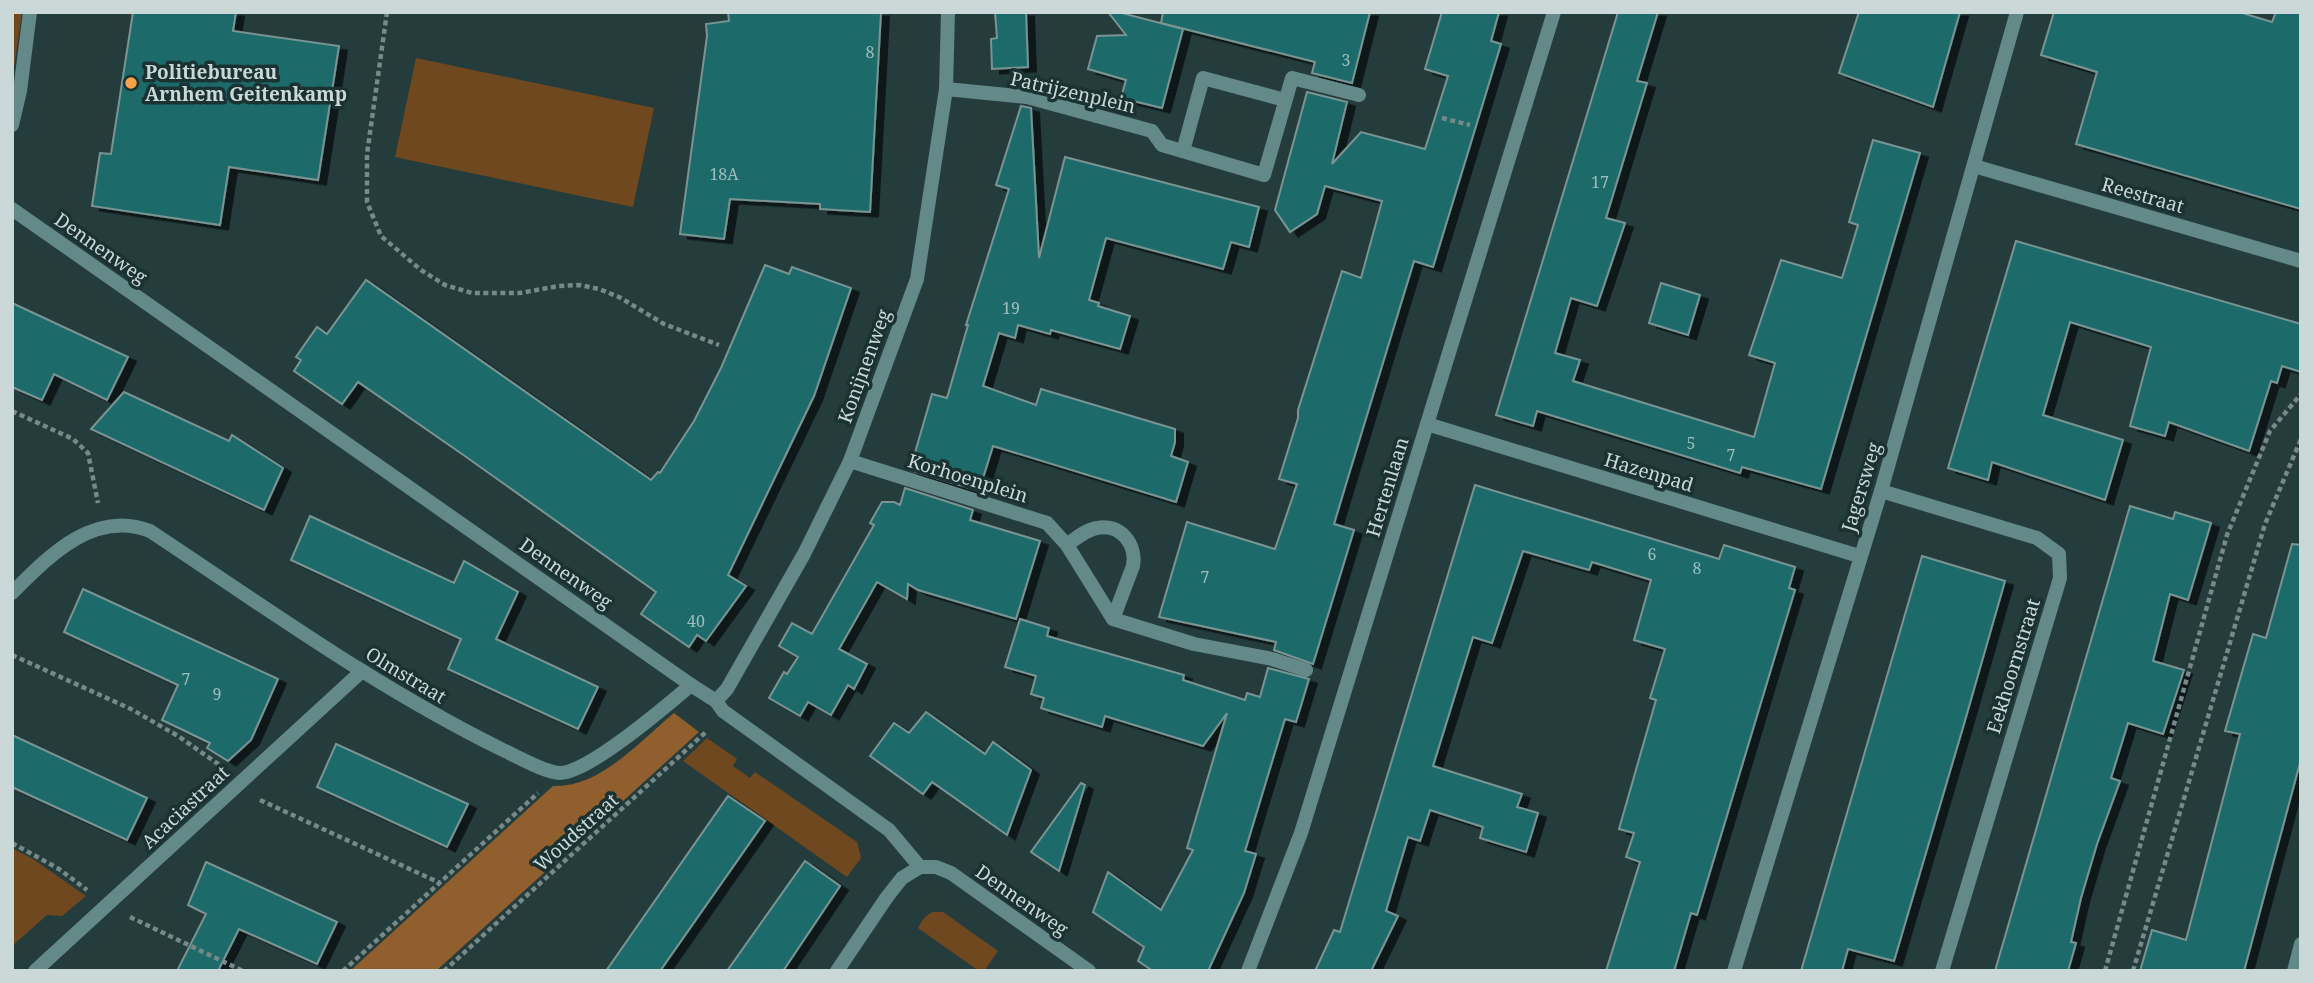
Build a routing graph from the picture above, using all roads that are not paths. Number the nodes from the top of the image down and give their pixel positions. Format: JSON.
{"nodes":[{"id":1,"x":30,"y":12,"type":"edge"},
{"id":2,"x":948,"y":12,"type":"edge"},
{"id":3,"x":1554,"y":12,"type":"edge"},
{"id":4,"x":2017,"y":12,"type":"edge"},
{"id":5,"x":946,"y":89,"type":"junction"},
{"id":6,"x":1359,"y":94,"type":"dead end"},
{"id":7,"x":1286,"y":100,"type":"junction"},
{"id":8,"x":12,"y":125,"type":"edge"},
{"id":9,"x":1183,"y":151,"type":"junction"},
{"id":10,"x":1974,"y":166,"type":"junction"},
{"id":11,"x":15,"y":215,"type":"edge"},
{"id":12,"x":2301,"y":261,"type":"edge"},
{"id":13,"x":1426,"y":424,"type":"junction"},
{"id":14,"x":850,"y":461,"type":"junction"},
{"id":15,"x":1881,"y":491,"type":"junction"},
{"id":16,"x":1067,"y":545,"type":"junction"},
{"id":17,"x":1859,"y":556,"type":"junction"},
{"id":18,"x":12,"y":593,"type":"edge"},
{"id":19,"x":1113,"y":620,"type":"junction"},
{"id":20,"x":1306,"y":670,"type":"dead end"},
{"id":21,"x":362,"y":671,"type":"junction"},
{"id":22,"x":691,"y":685,"type":"junction"},
{"id":23,"x":720,"y":706,"type":"junction"},
{"id":24,"x":920,"y":867,"type":"junction"},
{"id":25,"x":2301,"y":944,"type":"edge"},
{"id":26,"x":35,"y":971,"type":"edge"},
{"id":27,"x":836,"y":971,"type":"edge"},
{"id":28,"x":1089,"y":971,"type":"edge"},
{"id":29,"x":1248,"y":971,"type":"edge"},
{"id":30,"x":1734,"y":971,"type":"edge"},
{"id":31,"x":1941,"y":971,"type":"edge"},
{"id":32,"x":2294,"y":971,"type":"edge"}],
"edges":[{"from":1,"to":8,"type":"street"},
{"from":2,"to":5,"type":"street","name":"Konijnenweg"},
{"from":3,"to":13,"type":"street","name":"Hertenlaan"},
{"from":4,"to":10,"type":"street","name":"Jagersweg"},
{"from":5,"to":9,"type":"street","name":"Patrijzenplein"},
{"from":5,"to":14,"type":"street","name":"Konijnenweg"},
{"from":6,"to":7,"type":"street","name":"Patrijzenplein"},
{"from":7,"to":9,"type":"street"},
{"from":7,"to":9,"type":"street","name":"Patrijzenplein"},
{"from":10,"to":12,"type":"street","name":"Reestraat"},
{"from":10,"to":15,"type":"street","name":"Jagersweg"},
{"from":11,"to":22,"type":"street","name":"Dennenweg"},
{"from":13,"to":17,"type":"street","name":"Hazenpad"},
{"from":13,"to":29,"type":"street","name":"Hertenlaan"},
{"from":14,"to":16,"type":"street","name":"Korhoenplein"},
{"from":14,"to":23,"type":"street","name":"Konijnenweg"},
{"from":15,"to":17,"type":"street","name":"Jagersweg"},
{"from":15,"to":31,"type":"street","name":"Eekhoornstraat"},
{"from":16,"to":19,"type":"street","name":"Korhoenplein"},
{"from":16,"to":19,"type":"street"},
{"from":17,"to":30,"type":"street","name":"Jagersweg"},
{"from":18,"to":21,"type":"street","name":"Olmstraat"},
{"from":19,"to":20,"type":"street"},
{"from":21,"to":22,"type":"street","name":"Olmstraat"},
{"from":21,"to":26,"type":"street","name":"Acaciastraat"},
{"from":22,"to":23,"type":"street","name":"Dennenweg"},
{"from":23,"to":24,"type":"street","name":"Dennenweg"},
{"from":24,"to":27,"type":"street"},
{"from":24,"to":28,"type":"street","name":"Dennenweg"},
{"from":25,"to":32,"type":"street"}]}
